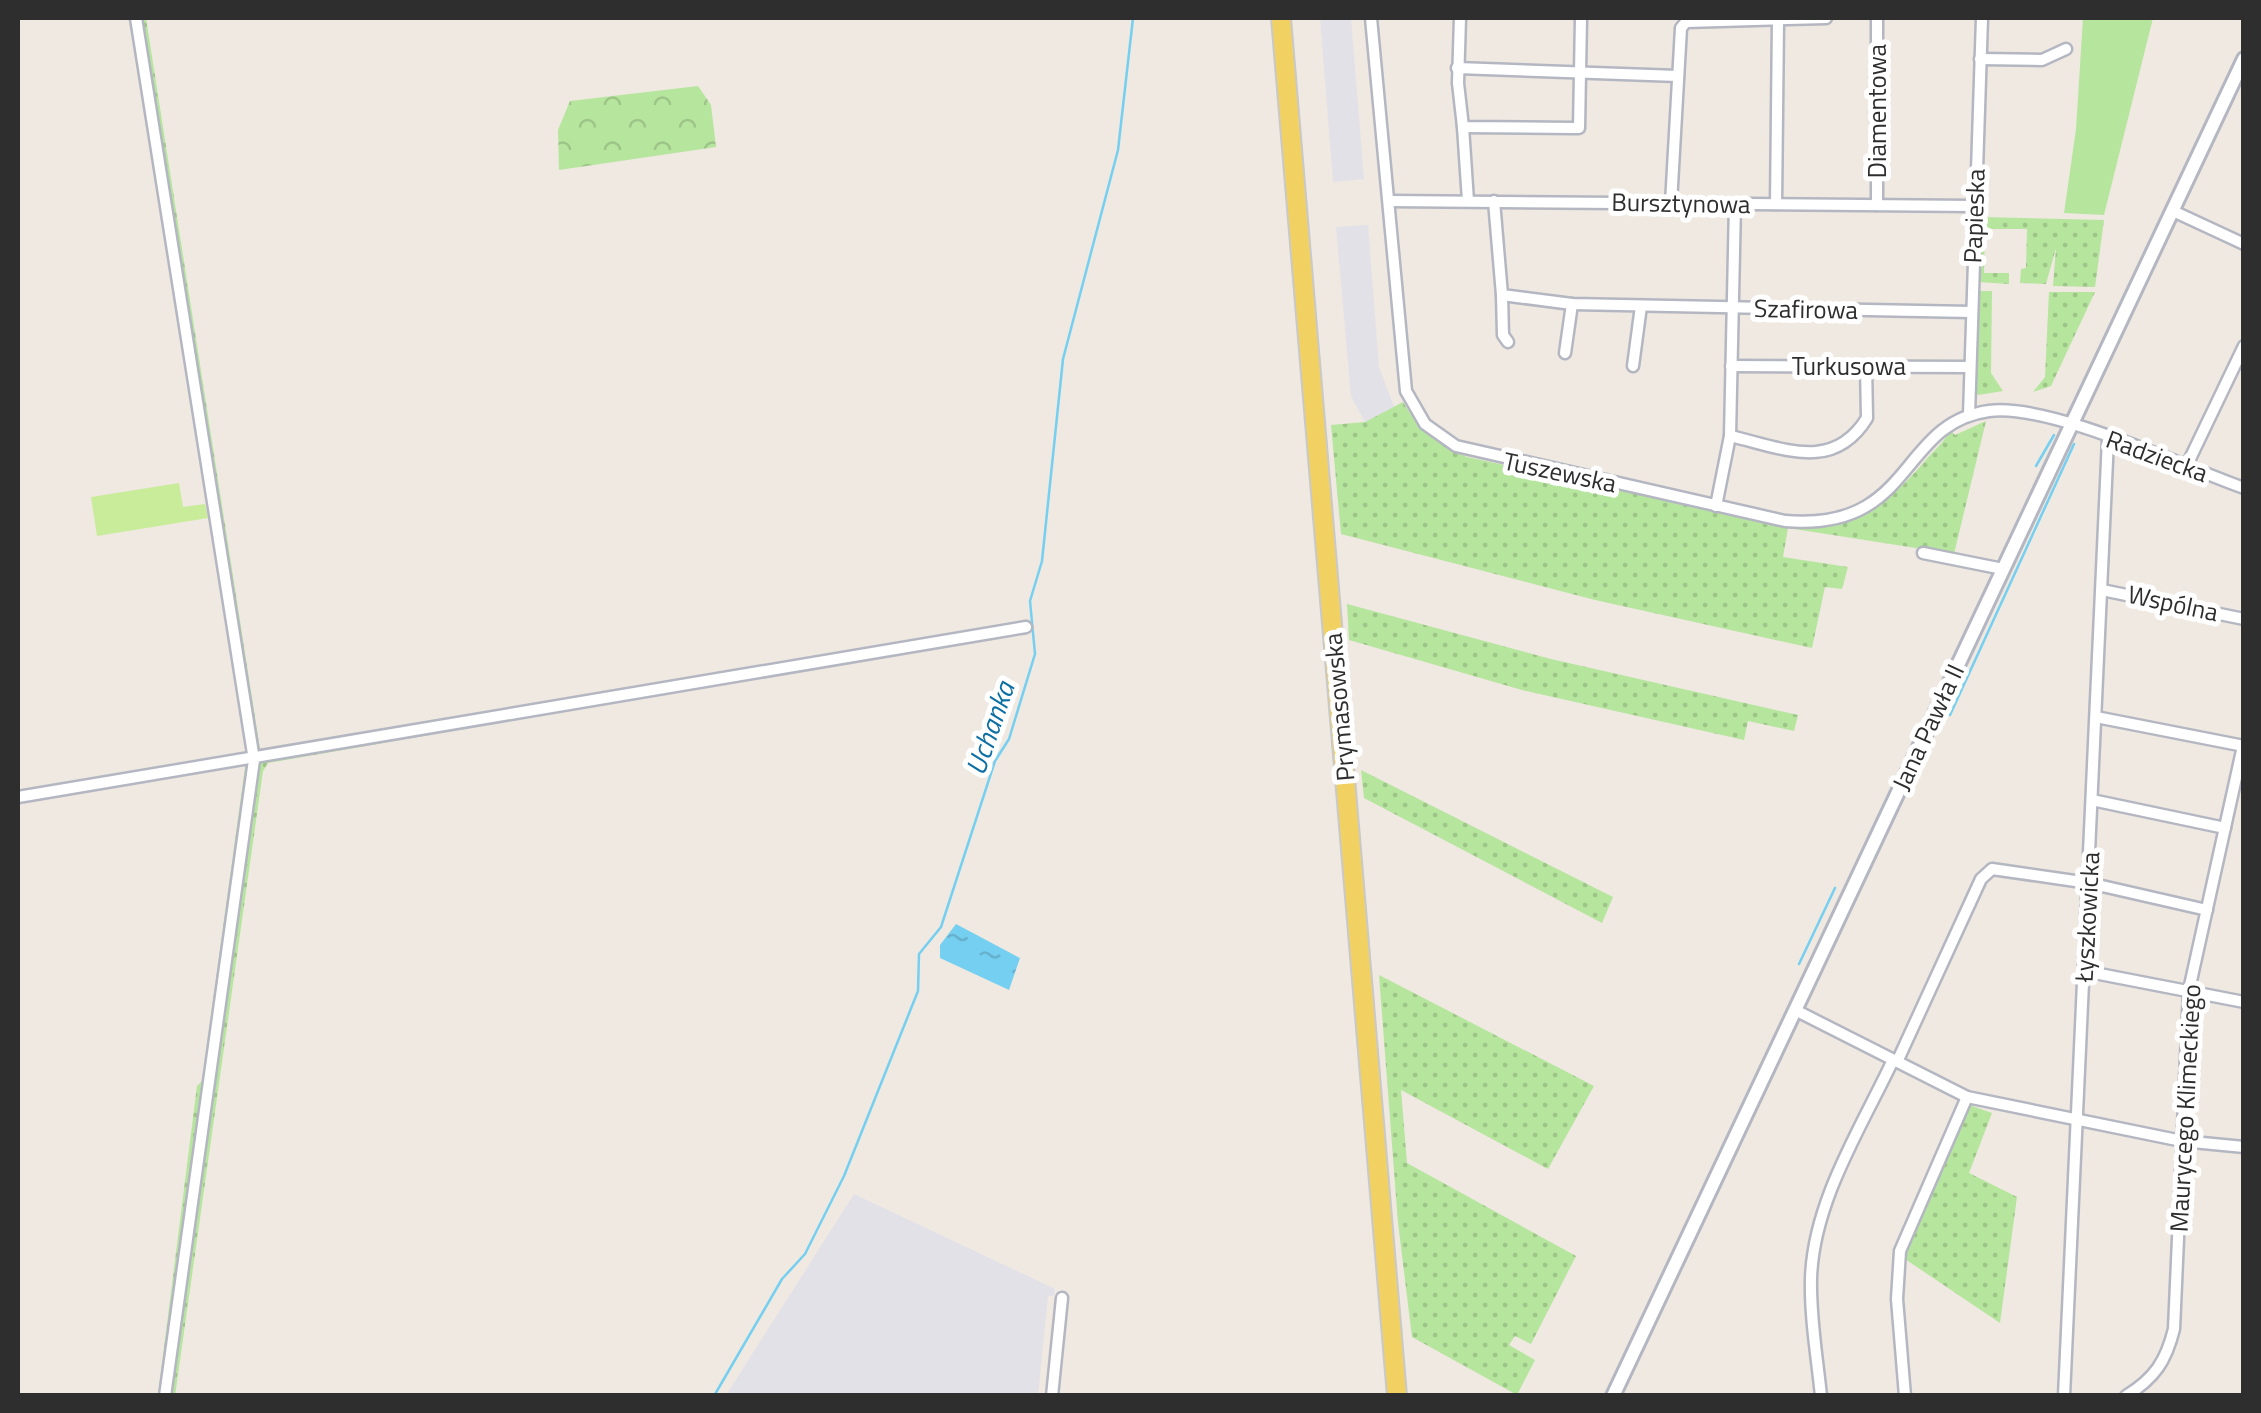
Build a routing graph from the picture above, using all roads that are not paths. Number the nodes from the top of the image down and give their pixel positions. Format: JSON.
{"nodes":[{"id":1,"x":136,"y":18,"type":"edge"},
{"id":2,"x":1281,"y":18,"type":"edge"},
{"id":3,"x":1372,"y":18,"type":"edge"},
{"id":4,"x":1460,"y":18,"type":"edge"},
{"id":5,"x":1581,"y":18,"type":"edge"},
{"id":6,"x":1826,"y":18,"type":"edge"},
{"id":7,"x":1878,"y":18,"type":"edge"},
{"id":8,"x":1982,"y":18,"type":"edge"},
{"id":9,"x":1721,"y":19,"type":"edge"},
{"id":10,"x":1778,"y":22,"type":"junction"},
{"id":11,"x":2066,"y":50,"type":"dead end"},
{"id":12,"x":1980,"y":59,"type":"junction"},
{"id":13,"x":2244,"y":59,"type":"edge"},
{"id":14,"x":1458,"y":68,"type":"junction"},
{"id":15,"x":1580,"y":73,"type":"junction"},
{"id":16,"x":1678,"y":76,"type":"junction"},
{"id":17,"x":1463,"y":128,"type":"junction"},
{"id":18,"x":1468,"y":197,"type":"junction"},
{"id":19,"x":1494,"y":201,"type":"junction"},
{"id":20,"x":1389,"y":202,"type":"junction"},
{"id":21,"x":1671,"y":203,"type":"junction"},
{"id":22,"x":1734,"y":204,"type":"junction"},
{"id":23,"x":1776,"y":204,"type":"junction"},
{"id":24,"x":1876,"y":205,"type":"junction"},
{"id":25,"x":1974,"y":206,"type":"junction"},
{"id":26,"x":2173,"y":211,"type":"junction"},
{"id":27,"x":2244,"y":244,"type":"edge"},
{"id":28,"x":1502,"y":296,"type":"junction"},
{"id":29,"x":1572,"y":304,"type":"junction"},
{"id":30,"x":1640,"y":306,"type":"junction"},
{"id":31,"x":1732,"y":307,"type":"junction"},
{"id":32,"x":1971,"y":312,"type":"junction"},
{"id":33,"x":1508,"y":342,"type":"dead end"},
{"id":34,"x":2244,"y":346,"type":"edge"},
{"id":35,"x":1566,"y":353,"type":"dead end"},
{"id":36,"x":1866,"y":365,"type":"junction"},
{"id":37,"x":1633,"y":366,"type":"dead end"},
{"id":38,"x":1731,"y":366,"type":"junction"},
{"id":39,"x":1968,"y":367,"type":"junction"},
{"id":40,"x":1969,"y":415,"type":"junction"},
{"id":41,"x":2066,"y":434,"type":"junction"},
{"id":42,"x":1730,"y":436,"type":"junction"},
{"id":43,"x":2108,"y":438,"type":"junction"},
{"id":44,"x":2186,"y":467,"type":"junction"},
{"id":45,"x":2244,"y":488,"type":"edge"},
{"id":46,"x":1716,"y":506,"type":"junction"},
{"id":47,"x":1924,"y":554,"type":"dead end"},
{"id":48,"x":2002,"y":569,"type":"junction"},
{"id":49,"x":2102,"y":590,"type":"junction"},
{"id":50,"x":2244,"y":618,"type":"edge"},
{"id":51,"x":1026,"y":627,"type":"dead end"},
{"id":52,"x":2096,"y":717,"type":"junction"},
{"id":53,"x":2243,"y":746,"type":"edge"},
{"id":54,"x":254,"y":760,"type":"junction"},
{"id":55,"x":18,"y":797,"type":"edge"},
{"id":56,"x":2092,"y":800,"type":"junction"},
{"id":57,"x":2226,"y":828,"type":"junction"},
{"id":58,"x":2089,"y":884,"type":"junction"},
{"id":59,"x":2207,"y":910,"type":"junction"},
{"id":60,"x":2084,"y":971,"type":"junction"},
{"id":61,"x":2190,"y":990,"type":"junction"},
{"id":62,"x":2244,"y":1002,"type":"edge"},
{"id":63,"x":1795,"y":1010,"type":"junction"},
{"id":64,"x":1895,"y":1062,"type":"junction"},
{"id":65,"x":1967,"y":1097,"type":"junction"},
{"id":66,"x":2076,"y":1121,"type":"junction"},
{"id":67,"x":2182,"y":1141,"type":"junction"},
{"id":68,"x":2244,"y":1148,"type":"edge"},
{"id":69,"x":1062,"y":1298,"type":"dead end"},
{"id":70,"x":165,"y":1396,"type":"edge"},
{"id":71,"x":1052,"y":1396,"type":"edge"},
{"id":72,"x":1397,"y":1396,"type":"edge"},
{"id":73,"x":1613,"y":1396,"type":"edge"},
{"id":74,"x":1821,"y":1396,"type":"edge"},
{"id":75,"x":1905,"y":1396,"type":"edge"},
{"id":76,"x":2064,"y":1396,"type":"edge"},
{"id":77,"x":2126,"y":1396,"type":"edge"}],
"edges":[{"from":1,"to":54,"type":"street"},
{"from":2,"to":72,"type":"main road","name":"Prymasowska"},
{"from":3,"to":20,"type":"street","name":"Tuszewska"},
{"from":4,"to":14,"type":"street"},
{"from":5,"to":15,"type":"street"},
{"from":6,"to":10,"type":"street"},
{"from":7,"to":24,"type":"street","name":"Diamentowa"},
{"from":8,"to":12,"type":"street","name":"Papieska"},
{"from":9,"to":10,"type":"street"},
{"from":9,"to":16,"type":"street"},
{"from":10,"to":23,"type":"street"},
{"from":11,"to":12,"type":"street"},
{"from":12,"to":25,"type":"street","name":"Papieska"},
{"from":13,"to":26,"type":"street","name":"Jana Pawła II"},
{"from":14,"to":15,"type":"street"},
{"from":14,"to":17,"type":"street"},
{"from":15,"to":16,"type":"street"},
{"from":15,"to":17,"type":"street"},
{"from":16,"to":21,"type":"street"},
{"from":17,"to":18,"type":"street"},
{"from":18,"to":19,"type":"street","name":"Bursztynowa"},
{"from":18,"to":20,"type":"street","name":"Bursztynowa"},
{"from":19,"to":21,"type":"street","name":"Bursztynowa"},
{"from":19,"to":28,"type":"street"},
{"from":20,"to":46,"type":"street","name":"Tuszewska"},
{"from":21,"to":22,"type":"street","name":"Bursztynowa"},
{"from":22,"to":23,"type":"street","name":"Bursztynowa"},
{"from":22,"to":31,"type":"street"},
{"from":23,"to":24,"type":"street","name":"Bursztynowa"},
{"from":24,"to":25,"type":"street","name":"Bursztynowa"},
{"from":25,"to":32,"type":"street","name":"Papieska"},
{"from":26,"to":27,"type":"street"},
{"from":26,"to":41,"type":"street","name":"Jana Pawła II"},
{"from":28,"to":29,"type":"street","name":"Szafirowa"},
{"from":28,"to":33,"type":"street"},
{"from":29,"to":30,"type":"street","name":"Szafirowa"},
{"from":29,"to":35,"type":"street"},
{"from":30,"to":31,"type":"street","name":"Szafirowa"},
{"from":30,"to":37,"type":"street"},
{"from":31,"to":32,"type":"street","name":"Szafirowa"},
{"from":31,"to":38,"type":"street"},
{"from":32,"to":39,"type":"street","name":"Papieska"},
{"from":34,"to":44,"type":"street"},
{"from":36,"to":38,"type":"street","name":"Turkusowa"},
{"from":36,"to":39,"type":"street","name":"Turkusowa"},
{"from":36,"to":42,"type":"street"},
{"from":38,"to":42,"type":"street"},
{"from":39,"to":40,"type":"street","name":"Papieska"},
{"from":40,"to":41,"type":"street"},
{"from":40,"to":46,"type":"street","name":"Tuszewska"},
{"from":41,"to":43,"type":"street","name":"Radziecka"},
{"from":41,"to":48,"type":"street","name":"Jana Pawła II"},
{"from":42,"to":46,"type":"street"},
{"from":43,"to":44,"type":"street","name":"Radziecka"},
{"from":43,"to":49,"type":"street","name":"Łyszkowicka"},
{"from":44,"to":45,"type":"street","name":"Radziecka"},
{"from":47,"to":48,"type":"street"},
{"from":48,"to":63,"type":"street","name":"Jana Pawła II"},
{"from":49,"to":50,"type":"street","name":"Wspólna"},
{"from":49,"to":52,"type":"street","name":"Łyszkowicka"},
{"from":51,"to":54,"type":"street"},
{"from":52,"to":53,"type":"street"},
{"from":52,"to":56,"type":"street","name":"Łyszkowicka"},
{"from":53,"to":57,"type":"street","name":"Maurycego Klimeckiego"},
{"from":54,"to":55,"type":"street"},
{"from":54,"to":70,"type":"street"},
{"from":56,"to":57,"type":"street"},
{"from":56,"to":58,"type":"street","name":"Łyszkowicka"},
{"from":57,"to":59,"type":"street","name":"Maurycego Klimeckiego"},
{"from":58,"to":59,"type":"street"},
{"from":58,"to":60,"type":"street","name":"Łyszkowicka"},
{"from":58,"to":64,"type":"street"},
{"from":59,"to":61,"type":"street","name":"Maurycego Klimeckiego"},
{"from":60,"to":61,"type":"street"},
{"from":60,"to":66,"type":"street","name":"Łyszkowicka"},
{"from":61,"to":62,"type":"street"},
{"from":61,"to":67,"type":"street","name":"Maurycego Klimeckiego"},
{"from":63,"to":64,"type":"street"},
{"from":63,"to":73,"type":"street","name":"Jana Pawła II"},
{"from":64,"to":65,"type":"street"},
{"from":64,"to":74,"type":"street"},
{"from":65,"to":66,"type":"street"},
{"from":65,"to":75,"type":"street"},
{"from":66,"to":67,"type":"street"},
{"from":66,"to":76,"type":"street","name":"Łyszkowicka"},
{"from":67,"to":68,"type":"street"},
{"from":67,"to":77,"type":"street","name":"Maurycego Klimeckiego"},
{"from":69,"to":71,"type":"street"}]}
